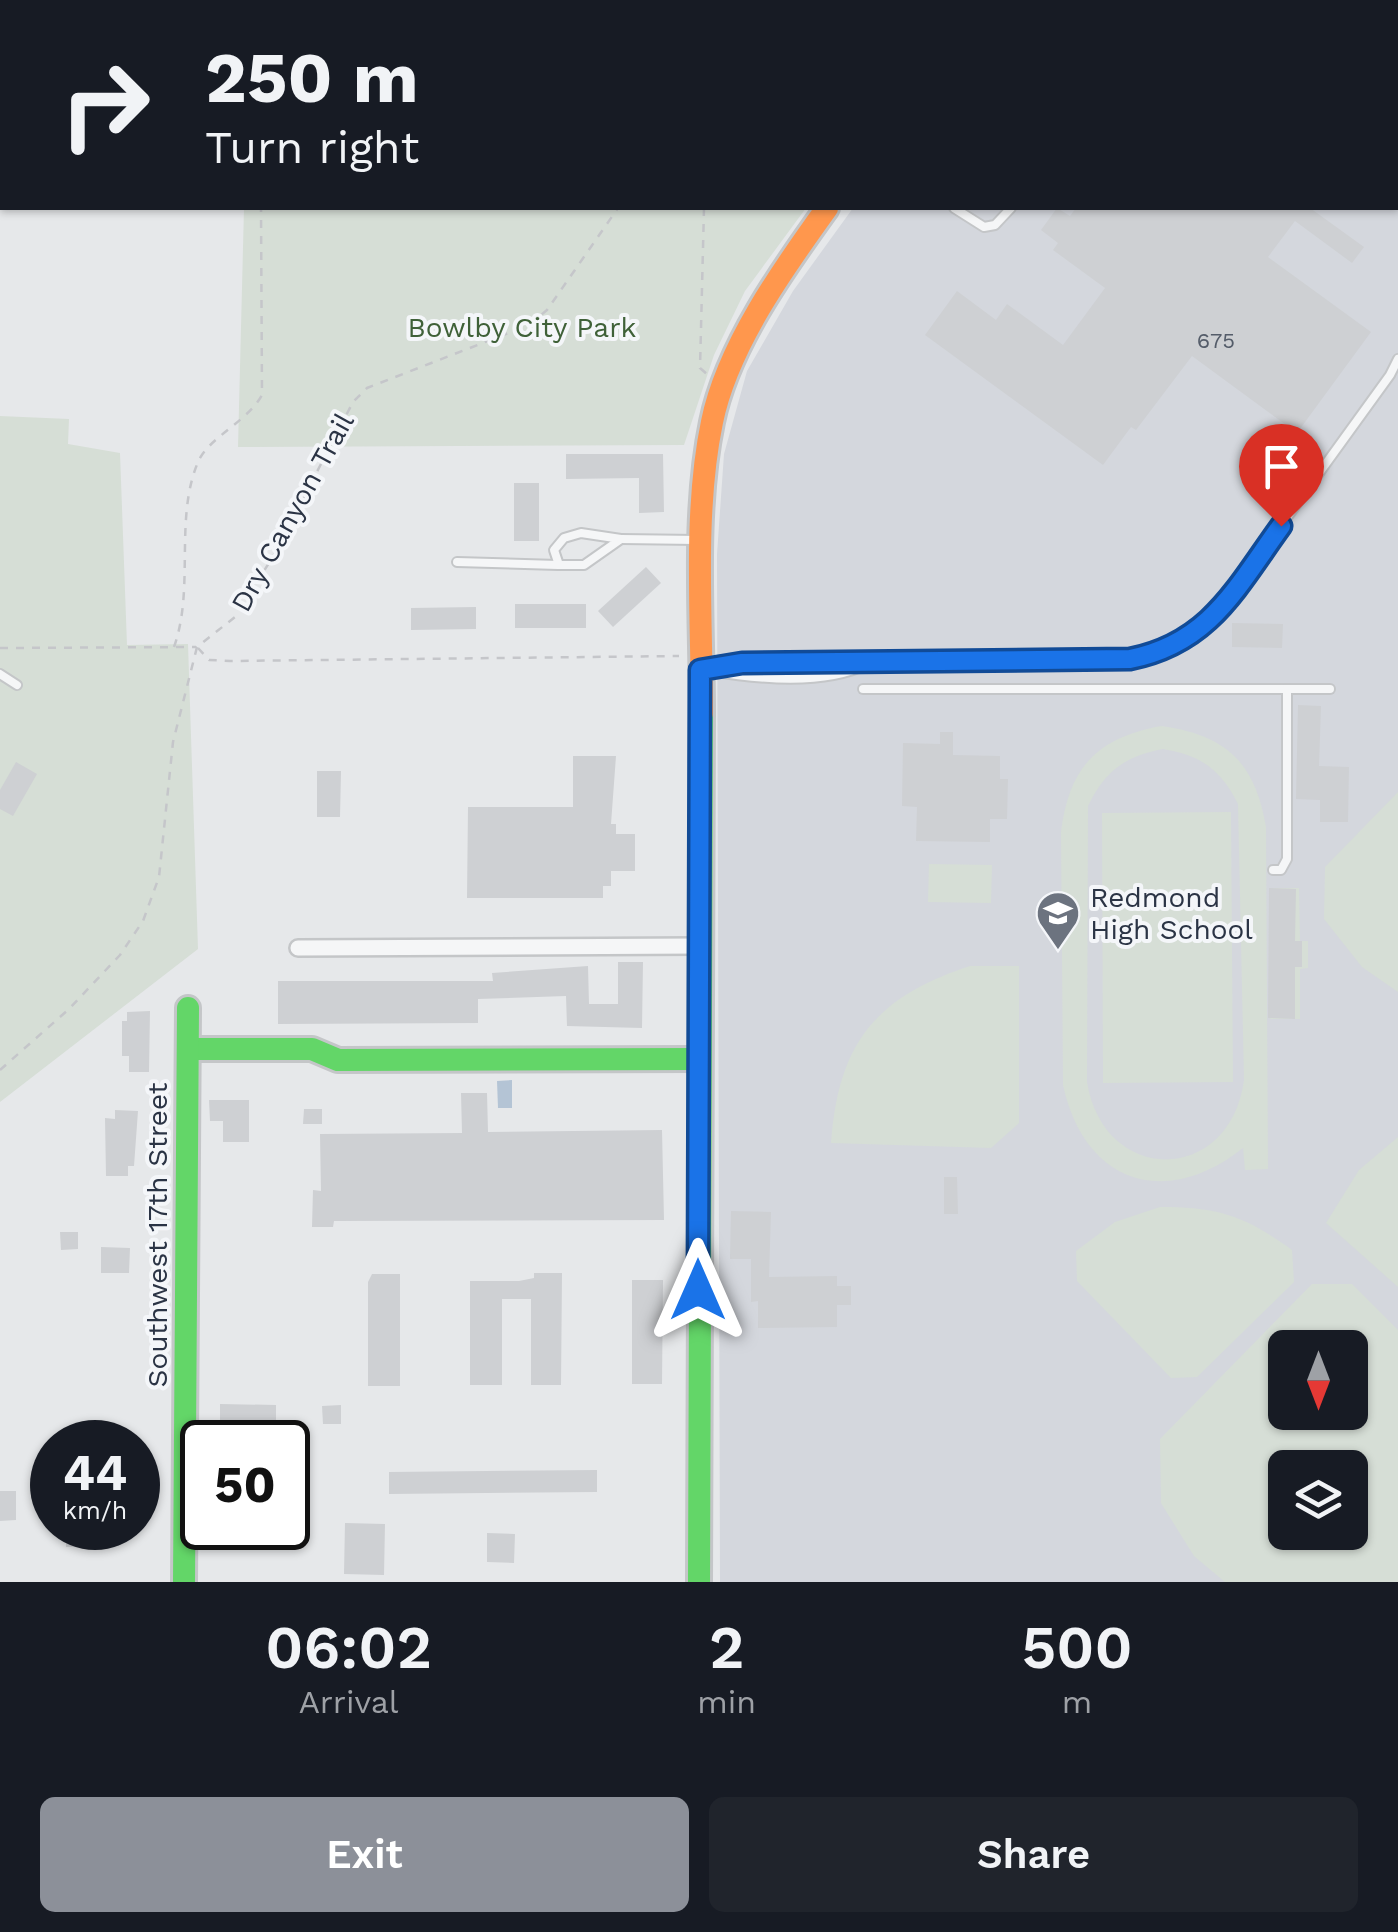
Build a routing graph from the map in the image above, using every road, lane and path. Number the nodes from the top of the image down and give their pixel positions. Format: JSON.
{"nodes":[{"id":1,"x":261,"y":210,"type":"edge"},
{"id":2,"x":617,"y":210,"type":"edge"},
{"id":3,"x":704,"y":210,"type":"edge"},
{"id":4,"x":826,"y":210,"type":"edge"},
{"id":5,"x":957,"y":210,"type":"edge"},
{"id":6,"x":1009,"y":210,"type":"edge"},
{"id":7,"x":1398,"y":358,"type":"edge"},
{"id":8,"x":723,"y":390,"type":"junction"},
{"id":9,"x":621,"y":539,"type":"junction"},
{"id":10,"x":702,"y":540,"type":"junction"},
{"id":11,"x":457,"y":562,"type":"dead end"},
{"id":12,"x":559,"y":566,"type":"junction"},
{"id":13,"x":174,"y":647,"type":"junction"},
{"id":14,"x":197,"y":647,"type":"junction"},
{"id":15,"x":0,"y":648,"type":"edge"},
{"id":16,"x":700,"y":663,"type":"junction"},
{"id":17,"x":0,"y":674,"type":"edge"},
{"id":18,"x":16,"y":685,"type":"dead end"},
{"id":19,"x":863,"y":689,"type":"dead end"},
{"id":20,"x":1288,"y":689,"type":"junction"},
{"id":21,"x":1330,"y":689,"type":"dead end"},
{"id":22,"x":1273,"y":870,"type":"dead end"},
{"id":23,"x":698,"y":946,"type":"junction"},
{"id":24,"x":298,"y":948,"type":"dead end"},
{"id":25,"x":188,"y":1008,"type":"dead end"},
{"id":26,"x":188,"y":1049,"type":"junction"},
{"id":27,"x":698,"y":1059,"type":"junction"},
{"id":28,"x":0,"y":1070,"type":"edge"},
{"id":29,"x":184,"y":1582,"type":"edge"},
{"id":30,"x":698,"y":1582,"type":"edge"}],
"edges":[{"from":1,"to":13,"type":"path"},
{"from":2,"to":14,"type":"path","name":"Dry Canyon Trail"},
{"from":3,"to":8,"type":"path"},
{"from":4,"to":8,"type":"main road"},
{"from":5,"to":6,"type":"lane"},
{"from":7,"to":16,"type":"lane"},
{"from":8,"to":10,"type":"main road"},
{"from":9,"to":10,"type":"lane"},
{"from":9,"to":12,"type":"lane"},
{"from":9,"to":12,"type":"lane"},
{"from":10,"to":16,"type":"main road"},
{"from":11,"to":12,"type":"lane"},
{"from":13,"to":14,"type":"path"},
{"from":13,"to":15,"type":"path"},
{"from":14,"to":16,"type":"path"},
{"from":14,"to":28,"type":"path"},
{"from":16,"to":23,"type":"main road"},
{"from":17,"to":18,"type":"lane"},
{"from":19,"to":20,"type":"lane"},
{"from":20,"to":21,"type":"lane"},
{"from":20,"to":22,"type":"lane"},
{"from":23,"to":24,"type":"street"},
{"from":23,"to":27,"type":"main road"},
{"from":25,"to":26,"type":"main road","name":"Southwest 17th Street"},
{"from":26,"to":27,"type":"main road"},
{"from":26,"to":29,"type":"main road","name":"Southwest 17th Street"},
{"from":27,"to":30,"type":"main road"}]}
